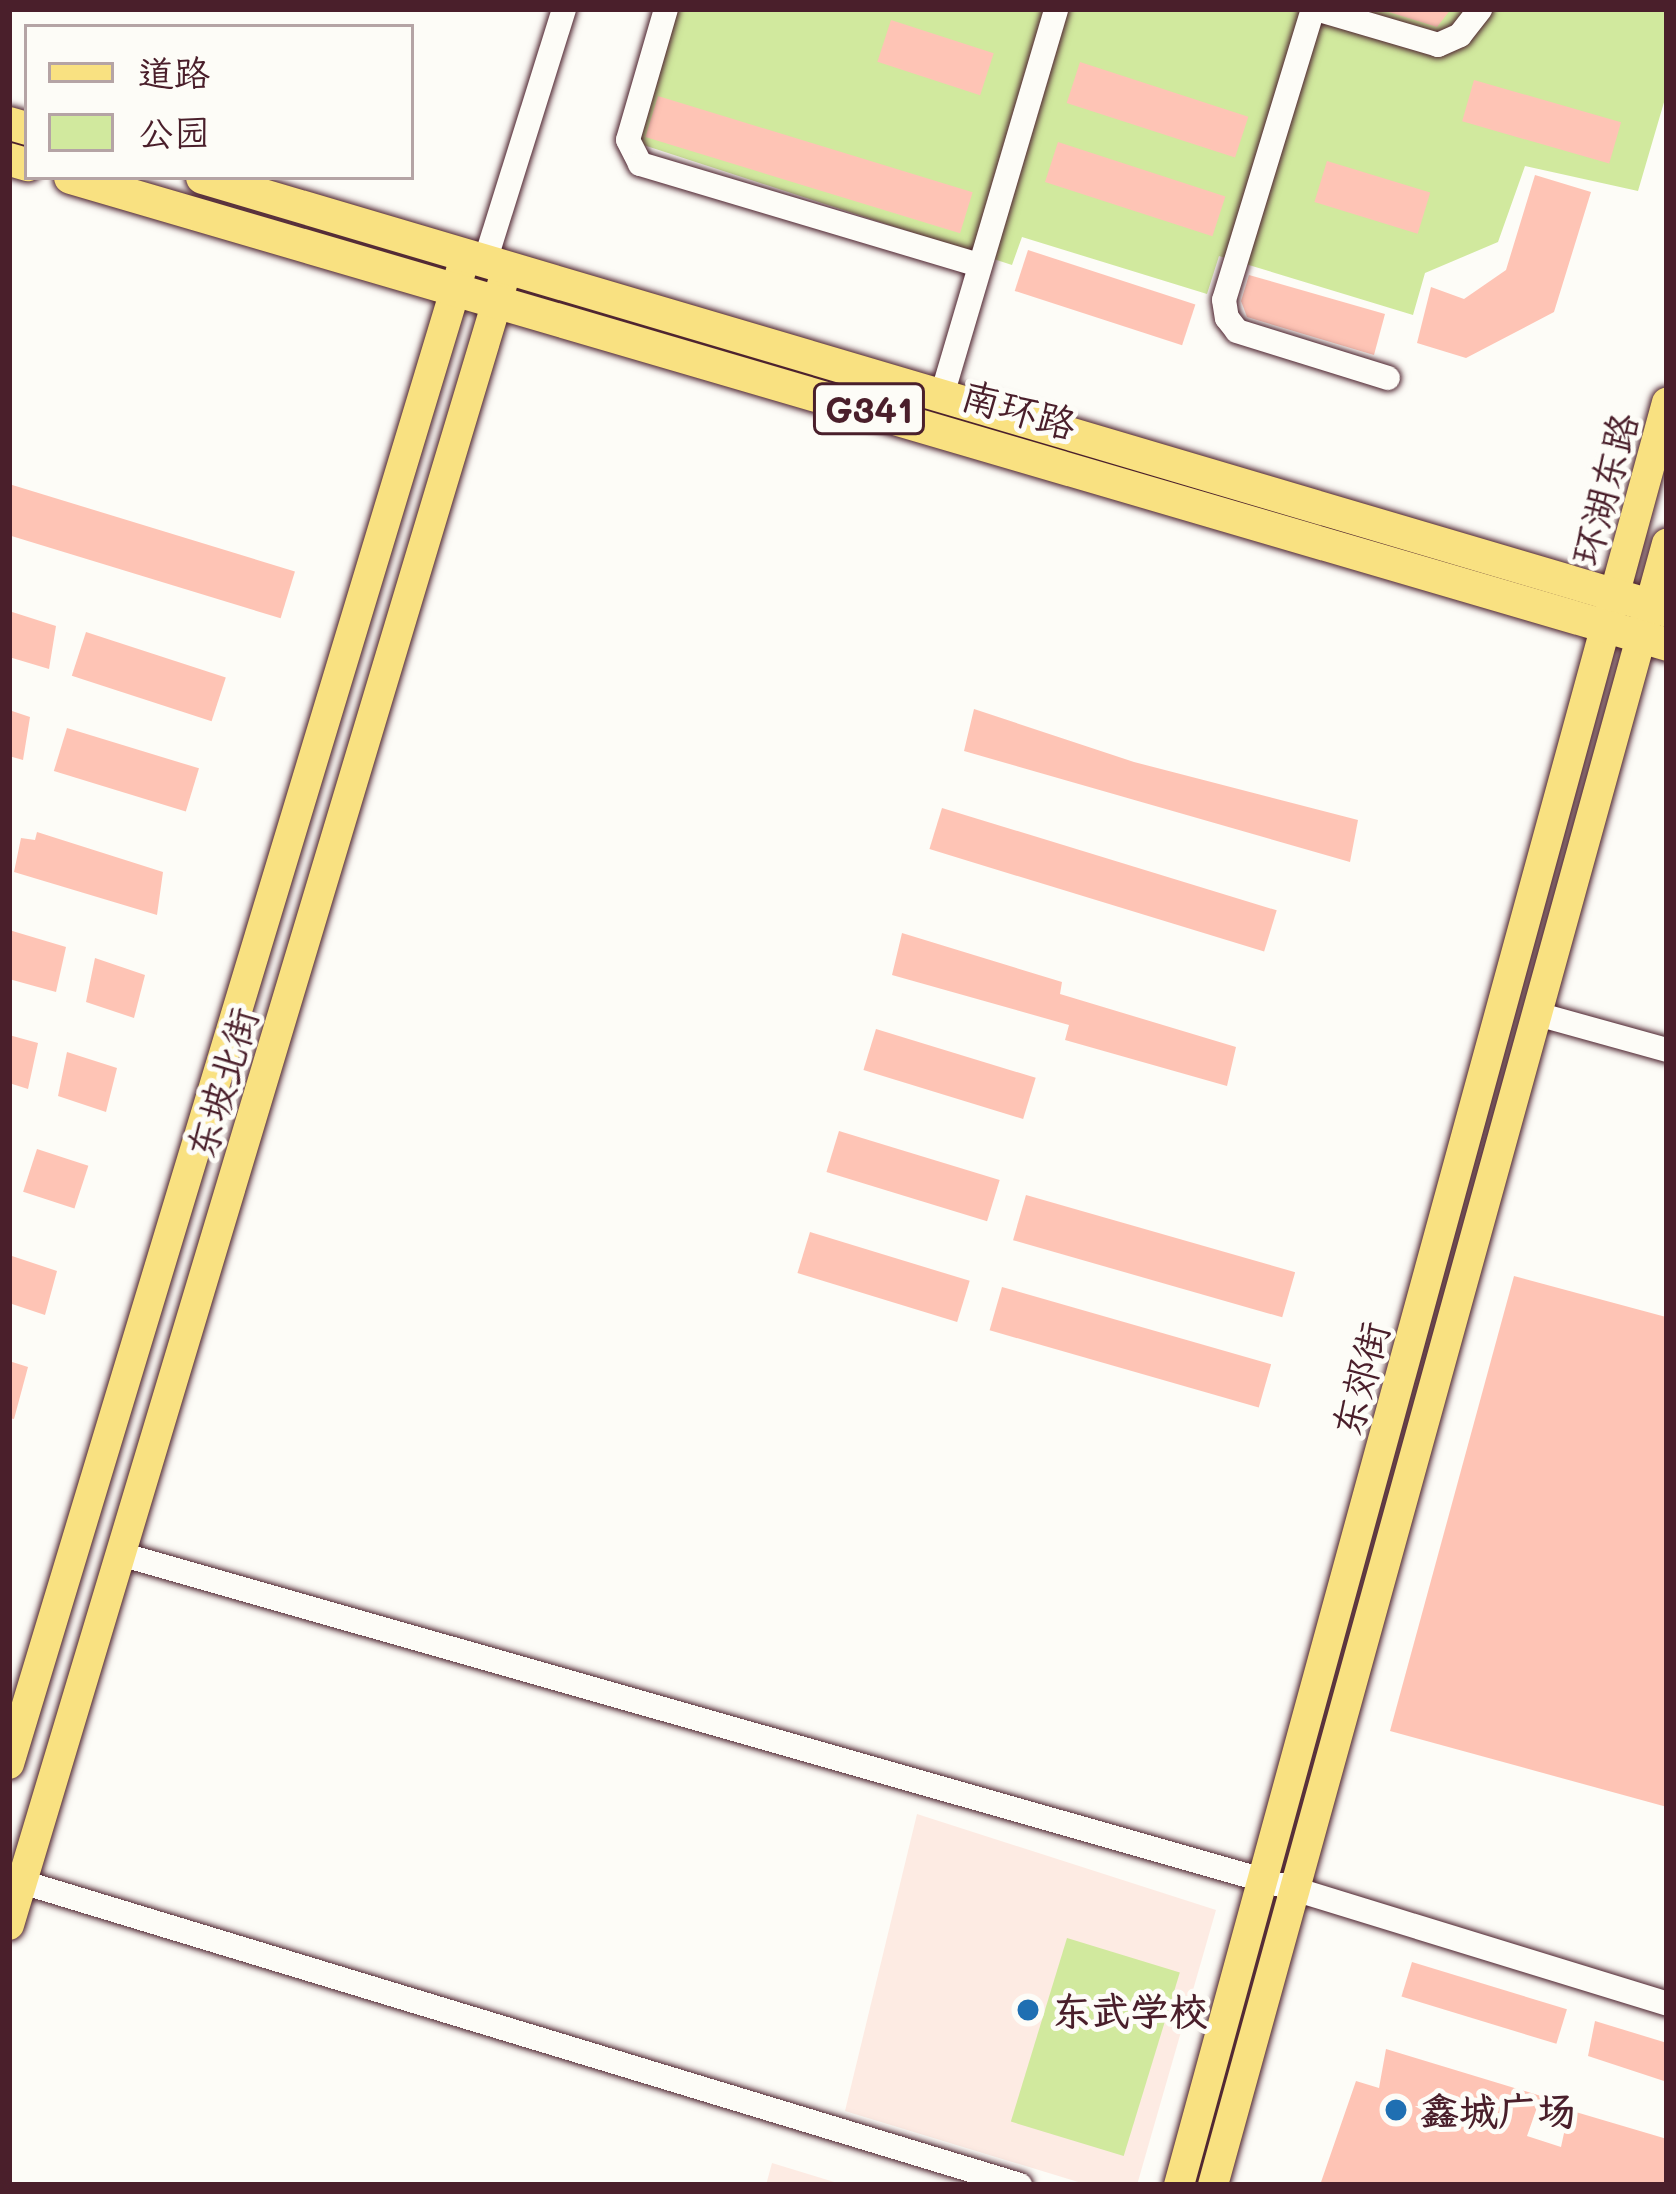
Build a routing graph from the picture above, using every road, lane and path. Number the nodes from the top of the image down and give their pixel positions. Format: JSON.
{"nodes":[{"id":1,"x":564,"y":9,"type":"edge"},
{"id":2,"x":666,"y":9,"type":"edge"},
{"id":3,"x":1056,"y":9,"type":"edge"},
{"id":4,"x":1314,"y":9,"type":"edge"},
{"id":5,"x":1480,"y":9,"type":"edge"},
{"id":6,"x":80,"y":180,"type":"edge"},
{"id":7,"x":213,"y":180,"type":"edge"},
{"id":8,"x":488,"y":257,"type":"junction"},
{"id":9,"x":978,"y":265,"type":"junction"},
{"id":10,"x":455,"y":288,"type":"junction"},
{"id":11,"x":498,"y":299,"type":"junction"},
{"id":12,"x":1388,"y":378,"type":"dead end"},
{"id":13,"x":942,"y":395,"type":"junction"},
{"id":14,"x":1667,"y":403,"type":"edge"},
{"id":15,"x":1667,"y":544,"type":"edge"},
{"id":16,"x":1613,"y":610,"type":"junction"},
{"id":17,"x":1657,"y":624,"type":"edge"},
{"id":18,"x":1537,"y":1014,"type":"junction"},
{"id":19,"x":1667,"y":1050,"type":"edge"},
{"id":20,"x":120,"y":1555,"type":"junction"},
{"id":21,"x":9,"y":1764,"type":"edge"},
{"id":22,"x":22,"y":1882,"type":"junction"},
{"id":23,"x":1276,"y":1885,"type":"junction"},
{"id":24,"x":9,"y":1925,"type":"edge"},
{"id":25,"x":1667,"y":2004,"type":"edge"},
{"id":26,"x":1019,"y":2185,"type":"edge"},
{"id":27,"x":1179,"y":2185,"type":"edge"},
{"id":28,"x":1213,"y":2185,"type":"edge"}],
"edges":[{"from":1,"to":8,"type":"street"},
{"from":2,"to":9,"type":"street"},
{"from":3,"to":9,"type":"street"},
{"from":4,"to":5,"type":"street"},
{"from":4,"to":12,"type":"street"},
{"from":6,"to":10,"type":"highway","name":"南环路","number":"G341"},
{"from":7,"to":8,"type":"highway","name":"南环路","number":"G341"},
{"from":8,"to":10,"type":"main road","name":"东坡北街"},
{"from":8,"to":11,"type":"main road","name":"东坡北街"},
{"from":8,"to":13,"type":"highway","name":"南环路","number":"G341"},
{"from":9,"to":13,"type":"street"},
{"from":10,"to":11,"type":"highway","name":"南环路","number":"G341"},
{"from":10,"to":21,"type":"main road","name":"东坡北街"},
{"from":11,"to":16,"type":"highway","name":"南环路","number":"G341"},
{"from":11,"to":20,"type":"main road","name":"东坡北街"},
{"from":13,"to":16,"type":"highway","name":"南环路","number":"G341"},
{"from":14,"to":16,"type":"main road","name":"环湖东路"},
{"from":15,"to":17,"type":"main road","name":"环湖东路"},
{"from":16,"to":17,"type":"highway","name":"南环路","number":"G341"},
{"from":16,"to":23,"type":"main road","name":"东郊街"},
{"from":17,"to":18,"type":"main road","name":"东郊街"},
{"from":18,"to":19,"type":"street"},
{"from":18,"to":23,"type":"main road","name":"东郊街"},
{"from":20,"to":22,"type":"main road","name":"东坡北街"},
{"from":20,"to":23,"type":"street"},
{"from":22,"to":24,"type":"main road","name":"东坡北街"},
{"from":22,"to":26,"type":"street"},
{"from":23,"to":25,"type":"street"},
{"from":23,"to":27,"type":"main road","name":"东郊街"},
{"from":23,"to":28,"type":"main road","name":"东郊街"}]}
